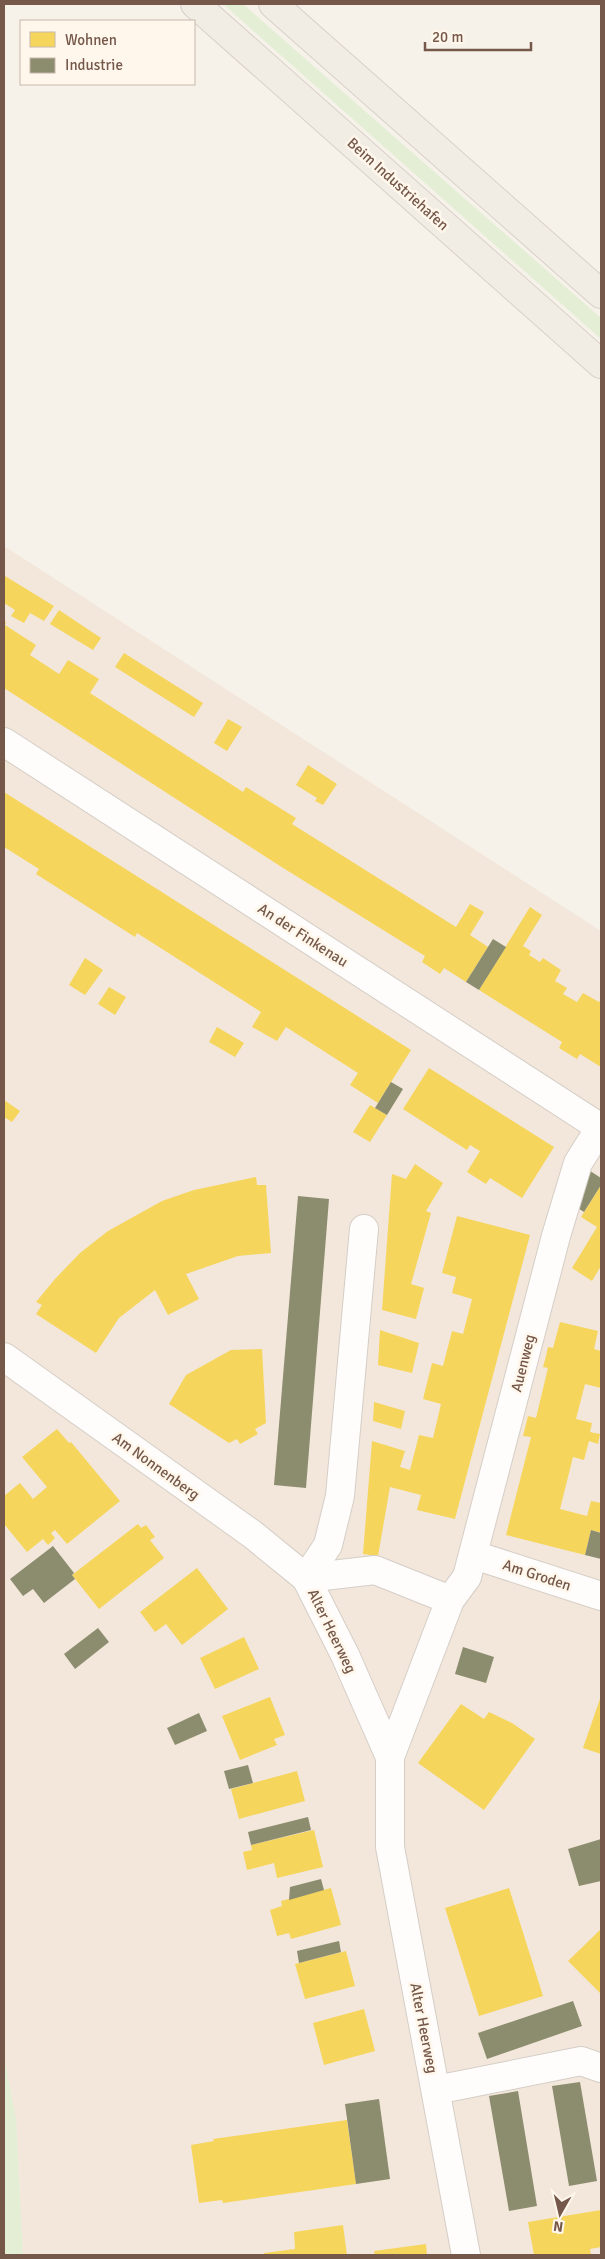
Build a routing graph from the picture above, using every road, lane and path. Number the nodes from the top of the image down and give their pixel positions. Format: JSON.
{"nodes":[{"id":1,"x":195,"y":4,"type":"edge"},
{"id":2,"x":272,"y":4,"type":"edge"},
{"id":3,"x":601,"y":294,"type":"edge"},
{"id":4,"x":601,"y":364,"type":"edge"},
{"id":5,"x":4,"y":742,"type":"edge"},
{"id":6,"x":601,"y":1128,"type":"edge"},
{"id":7,"x":364,"y":1229,"type":"dead end"},
{"id":8,"x":4,"y":1357,"type":"edge"},
{"id":9,"x":476,"y":1548,"type":"junction"},
{"id":10,"x":306,"y":1578,"type":"junction"},
{"id":11,"x":601,"y":1596,"type":"edge"},
{"id":12,"x":450,"y":1600,"type":"junction"},
{"id":13,"x":390,"y":1757,"type":"junction"},
{"id":14,"x":601,"y":2068,"type":"edge"},
{"id":15,"x":436,"y":2090,"type":"junction"},
{"id":16,"x":466,"y":2255,"type":"edge"}],
"edges":[{"from":1,"to":4,"type":"main road","name":"Beim Industriehafen"},
{"from":2,"to":3,"type":"main road"},
{"from":5,"to":6,"type":"street","name":"An der Finkenau"},
{"from":6,"to":9,"type":"street","name":"Auenweg"},
{"from":7,"to":10,"type":"street"},
{"from":8,"to":10,"type":"street","name":"Am Nonnenberg"},
{"from":9,"to":11,"type":"street","name":"Am Groden"},
{"from":9,"to":12,"type":"street","name":"Auenweg"},
{"from":10,"to":12,"type":"street","name":"Alter Heerweg"},
{"from":10,"to":13,"type":"street","name":"Alter Heerweg"},
{"from":12,"to":13,"type":"street","name":"Alter Heerweg"},
{"from":13,"to":15,"type":"street","name":"Alter Heerweg"},
{"from":14,"to":15,"type":"street","name":"Alter Heerweg"},
{"from":15,"to":16,"type":"street","name":"Alter Heerweg"}]}
